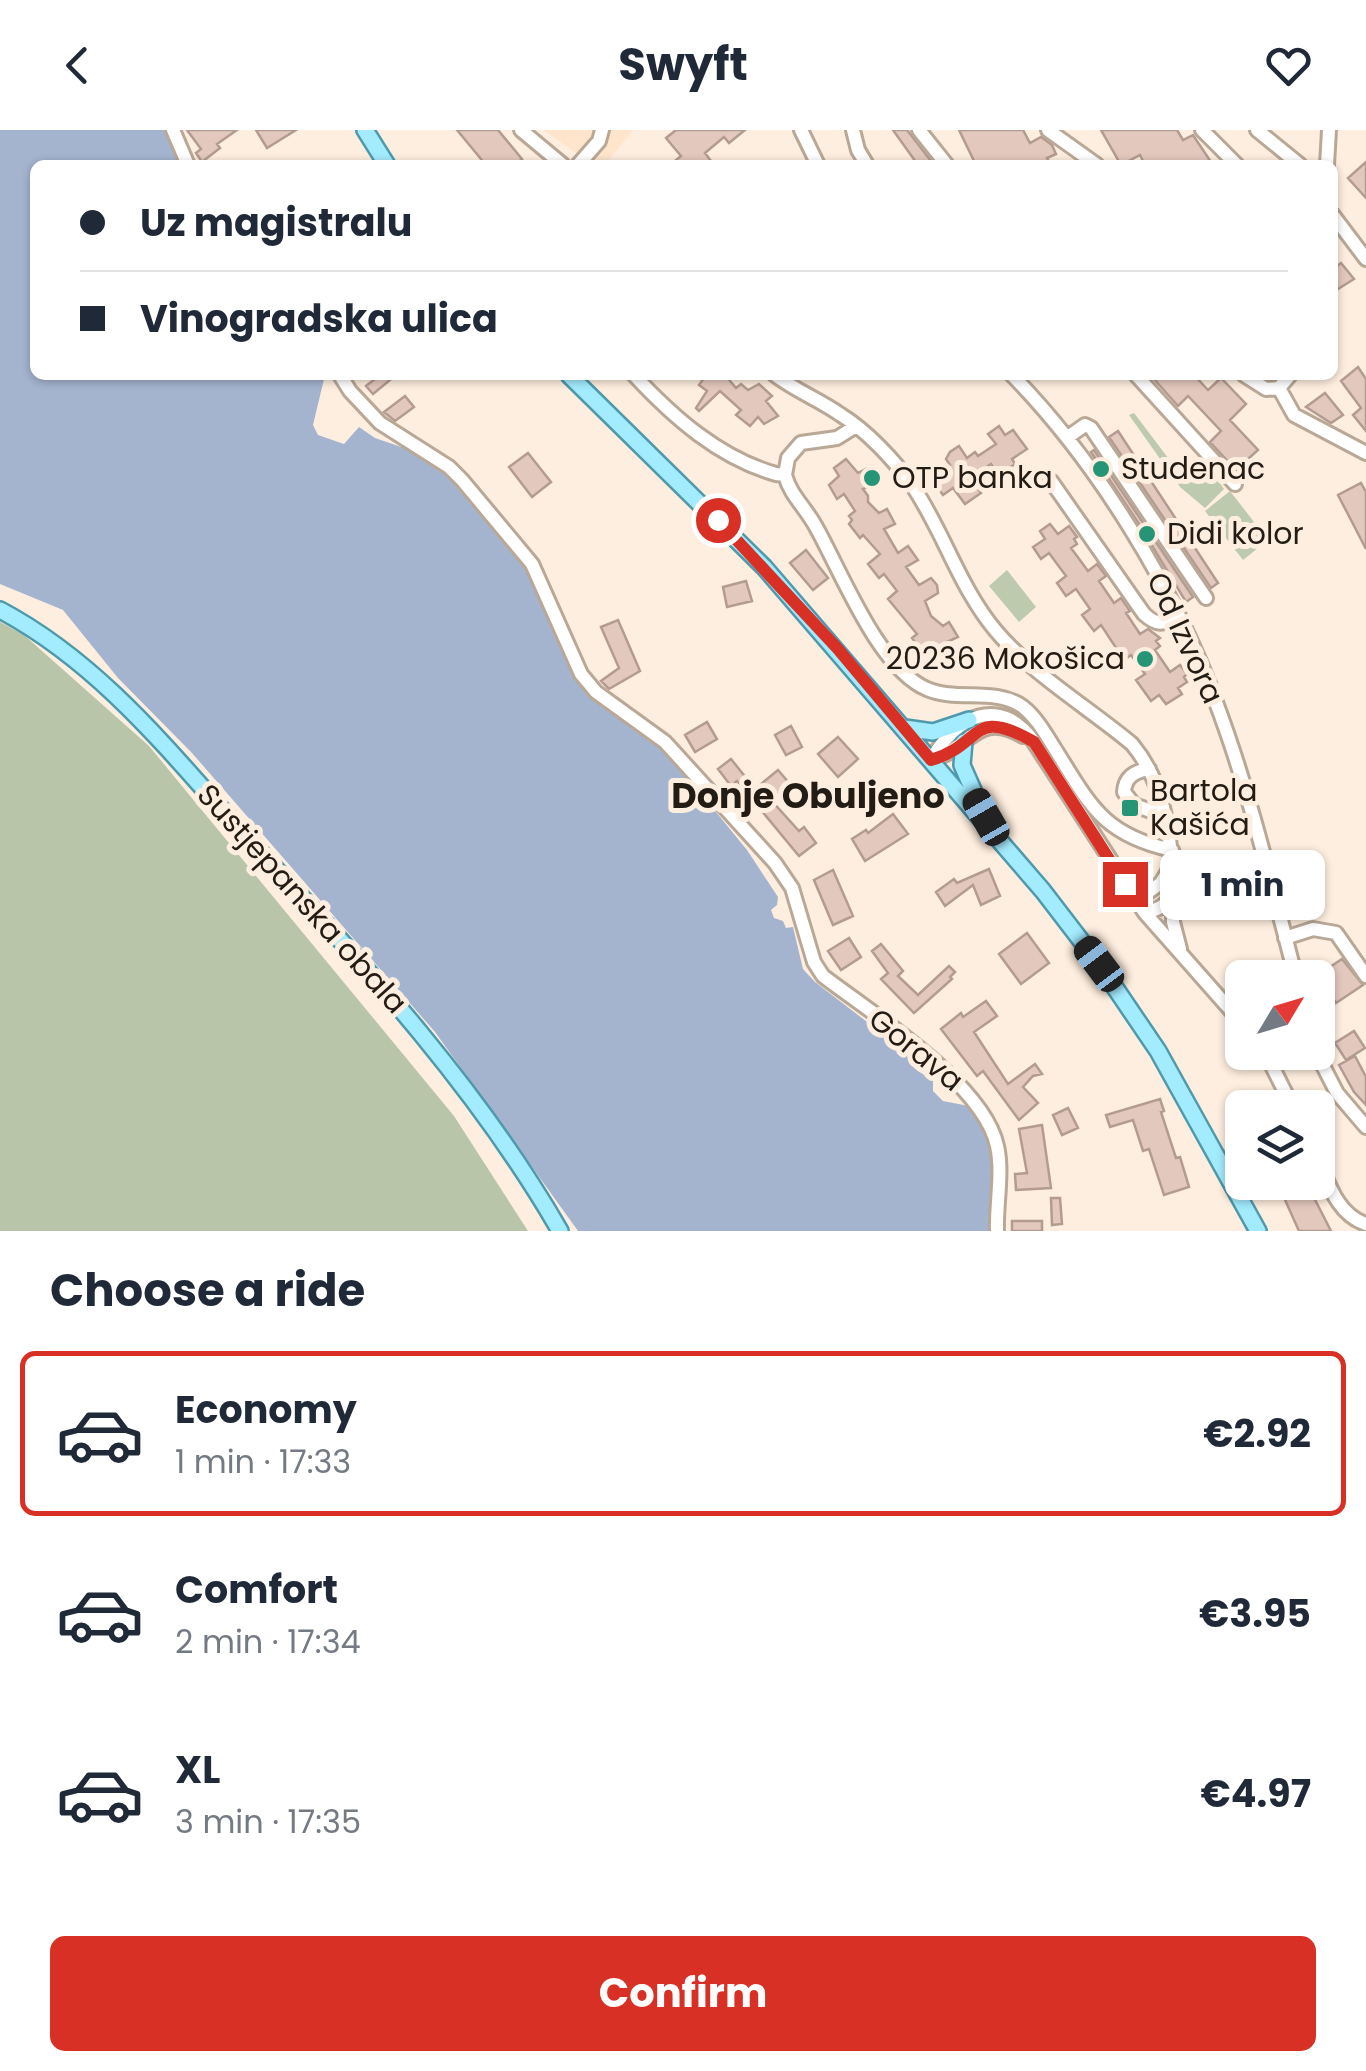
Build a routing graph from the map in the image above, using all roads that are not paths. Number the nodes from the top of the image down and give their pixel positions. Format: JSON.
{"nodes":[{"id":1,"x":173,"y":130,"type":"edge"},
{"id":2,"x":365,"y":130,"type":"edge"},
{"id":3,"x":522,"y":130,"type":"edge"},
{"id":4,"x":602,"y":130,"type":"edge"},
{"id":5,"x":800,"y":130,"type":"edge"},
{"id":6,"x":853,"y":130,"type":"edge"},
{"id":7,"x":920,"y":130,"type":"edge"},
{"id":8,"x":1048,"y":130,"type":"edge"},
{"id":9,"x":1202,"y":130,"type":"edge"},
{"id":10,"x":1257,"y":130,"type":"edge"},
{"id":11,"x":1330,"y":130,"type":"edge"},
{"id":12,"x":186,"y":160,"type":"edge"},
{"id":13,"x":383,"y":160,"type":"edge"},
{"id":14,"x":557,"y":160,"type":"edge"},
{"id":15,"x":582,"y":160,"type":"edge"},
{"id":16,"x":815,"y":160,"type":"edge"},
{"id":17,"x":864,"y":160,"type":"edge"},
{"id":18,"x":943,"y":160,"type":"edge"},
{"id":19,"x":1090,"y":160,"type":"edge"},
{"id":20,"x":1232,"y":160,"type":"edge"},
{"id":21,"x":1294,"y":160,"type":"edge"},
{"id":22,"x":1327,"y":160,"type":"edge"},
{"id":23,"x":1338,"y":222,"type":"edge"},
{"id":24,"x":1366,"y":259,"type":"edge"},
{"id":25,"x":343,"y":380,"type":"edge"},
{"id":26,"x":574,"y":380,"type":"edge"},
{"id":27,"x":639,"y":380,"type":"edge"},
{"id":28,"x":784,"y":380,"type":"edge"},
{"id":29,"x":1017,"y":380,"type":"edge"},
{"id":30,"x":1141,"y":380,"type":"edge"},
{"id":31,"x":1250,"y":380,"type":"edge"},
{"id":32,"x":1286,"y":380,"type":"edge"},
{"id":33,"x":1279,"y":388,"type":"junction"},
{"id":34,"x":856,"y":426,"type":"junction"},
{"id":35,"x":1068,"y":437,"type":"junction"},
{"id":36,"x":1366,"y":453,"type":"edge"},
{"id":37,"x":784,"y":475,"type":"junction"},
{"id":38,"x":1051,"y":481,"type":"dead end"},
{"id":39,"x":1235,"y":484,"type":"dead end"},
{"id":40,"x":1206,"y":598,"type":"dead end"},
{"id":41,"x":0,"y":610,"type":"edge"},
{"id":42,"x":1178,"y":618,"type":"junction"},
{"id":43,"x":969,"y":720,"type":"junction"},
{"id":44,"x":904,"y":727,"type":"junction"},
{"id":45,"x":964,"y":742,"type":"junction"},
{"id":46,"x":1034,"y":742,"type":"junction"},
{"id":47,"x":931,"y":760,"type":"junction"},
{"id":48,"x":1150,"y":769,"type":"junction"},
{"id":49,"x":1165,"y":816,"type":"junction"},
{"id":50,"x":999,"y":840,"type":"junction"},
{"id":51,"x":1172,"y":850,"type":"junction"},
{"id":52,"x":1172,"y":865,"type":"junction"},
{"id":53,"x":1173,"y":893,"type":"junction"},
{"id":54,"x":1140,"y":907,"type":"junction"},
{"id":55,"x":1286,"y":938,"type":"junction"},
{"id":56,"x":1185,"y":960,"type":"junction"},
{"id":57,"x":1292,"y":960,"type":"edge"},
{"id":58,"x":1366,"y":976,"type":"edge"},
{"id":59,"x":1225,"y":1004,"type":"edge"},
{"id":60,"x":1325,"y":1070,"type":"edge"},
{"id":61,"x":1366,"y":1126,"type":"edge"},
{"id":62,"x":1335,"y":1195,"type":"edge"},
{"id":63,"x":1366,"y":1224,"type":"edge"},
{"id":64,"x":560,"y":1231,"type":"edge"},
{"id":65,"x":996,"y":1231,"type":"edge"},
{"id":66,"x":1258,"y":1231,"type":"edge"}],
"edges":[{"from":1,"to":12,"type":"street"},
{"from":2,"to":13,"type":"main road"},
{"from":3,"to":14,"type":"street"},
{"from":4,"to":15,"type":"street"},
{"from":5,"to":16,"type":"street"},
{"from":6,"to":17,"type":"street"},
{"from":7,"to":18,"type":"street"},
{"from":8,"to":19,"type":"street"},
{"from":9,"to":20,"type":"street"},
{"from":10,"to":21,"type":"street"},
{"from":11,"to":22,"type":"street"},
{"from":23,"to":24,"type":"street"},
{"from":25,"to":65,"type":"street","name":"Gorava"},
{"from":26,"to":44,"type":"main road"},
{"from":27,"to":37,"type":"street"},
{"from":28,"to":34,"type":"street"},
{"from":29,"to":35,"type":"street","name":"Od Izvora"},
{"from":30,"to":39,"type":"street"},
{"from":31,"to":33,"type":"street"},
{"from":32,"to":33,"type":"street"},
{"from":33,"to":36,"type":"street"},
{"from":34,"to":37,"type":"street"},
{"from":34,"to":48,"type":"street"},
{"from":35,"to":40,"type":"street"},
{"from":35,"to":42,"type":"street","name":"Od Izvora"},
{"from":37,"to":51,"type":"street"},
{"from":38,"to":42,"type":"street"},
{"from":41,"to":64,"type":"main road","name":"Sustjepanska obala"},
{"from":42,"to":55,"type":"street","name":"Od Izvora"},
{"from":43,"to":44,"type":"main road"},
{"from":43,"to":46,"type":"street"},
{"from":43,"to":47,"type":"street"},
{"from":44,"to":47,"type":"main road"},
{"from":45,"to":46,"type":"street"},
{"from":45,"to":47,"type":"street"},
{"from":45,"to":50,"type":"main road"},
{"from":46,"to":54,"type":"street"},
{"from":47,"to":50,"type":"main road"},
{"from":48,"to":49,"type":"street"},
{"from":48,"to":49,"type":"street"},
{"from":49,"to":51,"type":"street"},
{"from":50,"to":66,"type":"main road"},
{"from":51,"to":52,"type":"street"},
{"from":52,"to":53,"type":"street"},
{"from":52,"to":54,"type":"street"},
{"from":53,"to":54,"type":"street"},
{"from":53,"to":56,"type":"street"},
{"from":54,"to":56,"type":"street"},
{"from":55,"to":57,"type":"street","name":"Od Izvora"},
{"from":55,"to":58,"type":"street"},
{"from":56,"to":59,"type":"street"},
{"from":60,"to":61,"type":"street"},
{"from":62,"to":63,"type":"street"}]}
